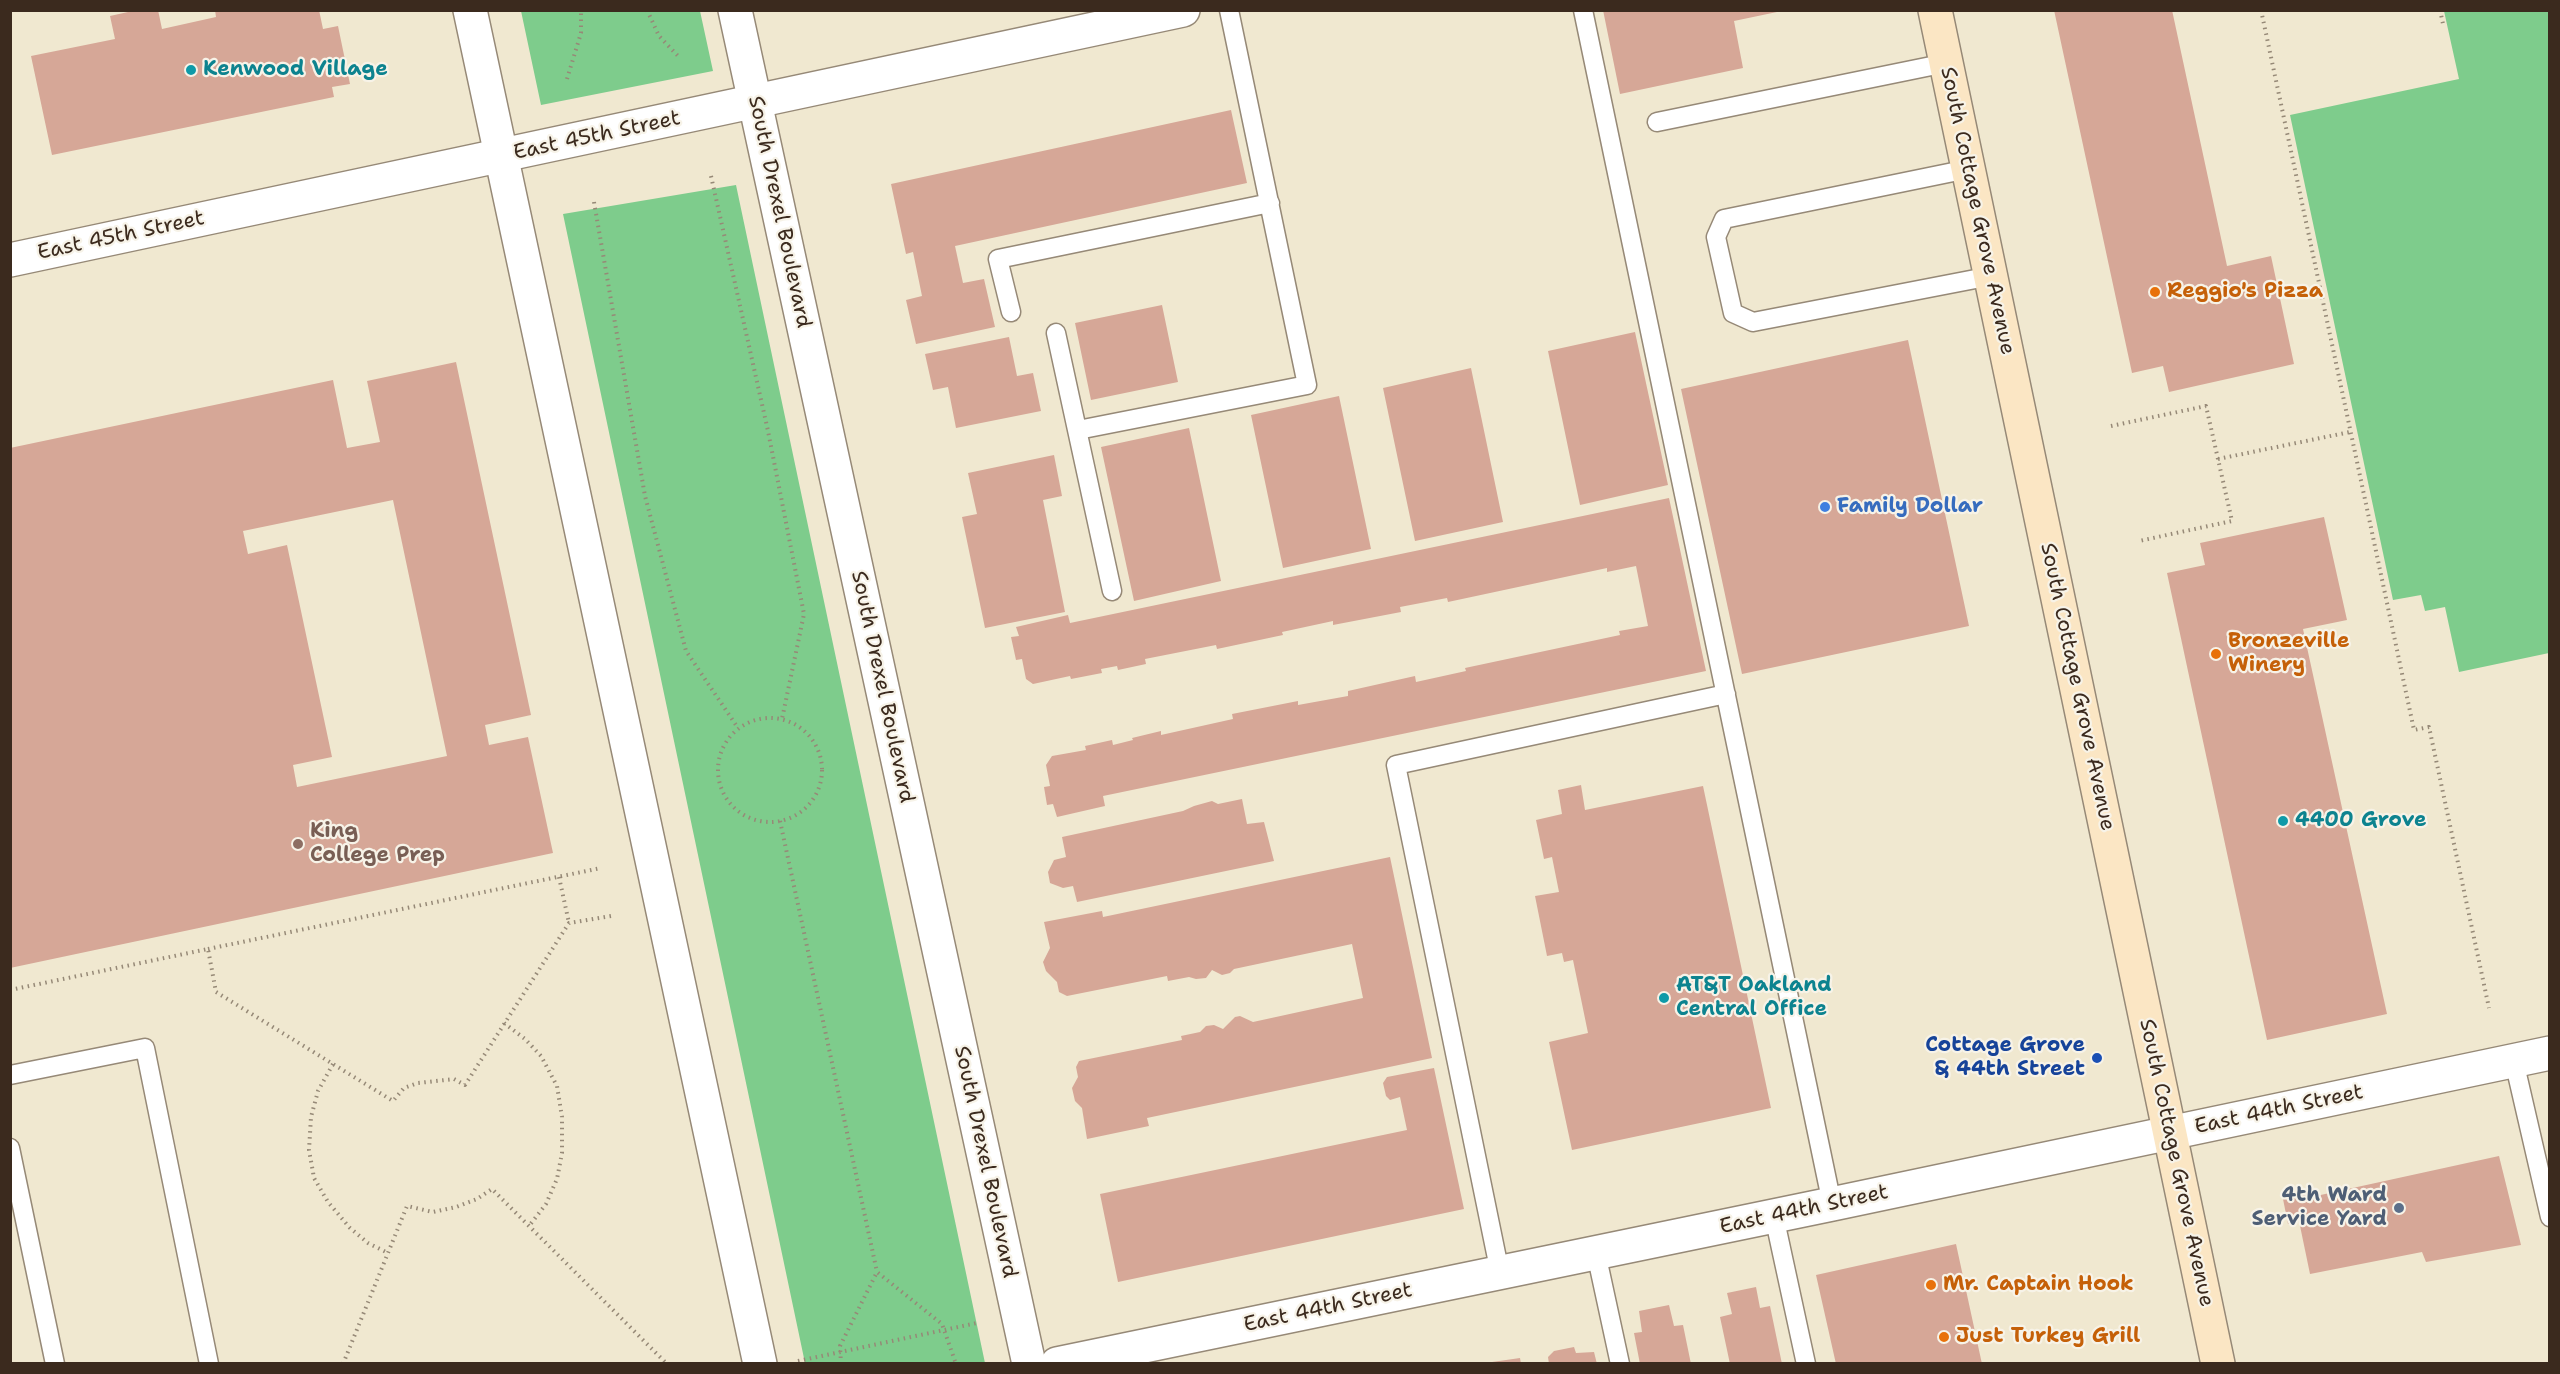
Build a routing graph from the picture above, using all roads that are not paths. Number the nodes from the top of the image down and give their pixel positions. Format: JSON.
{"nodes":[{"id":1,"x":470,"y":10,"type":"edge"},
{"id":2,"x":735,"y":10,"type":"edge"},
{"id":3,"x":1183,"y":10,"type":"edge"},
{"id":4,"x":1229,"y":10,"type":"edge"},
{"id":5,"x":1583,"y":10,"type":"edge"},
{"id":6,"x":1935,"y":10,"type":"edge"},
{"id":7,"x":1946,"y":63,"type":"junction"},
{"id":8,"x":755,"y":103,"type":"junction"},
{"id":9,"x":1657,"y":122,"type":"dead end"},
{"id":10,"x":501,"y":157,"type":"junction"},
{"id":11,"x":1968,"y":169,"type":"junction"},
{"id":12,"x":1270,"y":203,"type":"junction"},
{"id":13,"x":10,"y":260,"type":"edge"},
{"id":14,"x":1990,"y":276,"type":"junction"},
{"id":15,"x":1011,"y":312,"type":"dead end"},
{"id":16,"x":1056,"y":333,"type":"dead end"},
{"id":17,"x":1078,"y":430,"type":"junction"},
{"id":18,"x":1112,"y":591,"type":"dead end"},
{"id":19,"x":1726,"y":694,"type":"junction"},
{"id":20,"x":2550,"y":1053,"type":"edge"},
{"id":21,"x":2514,"y":1061,"type":"junction"},
{"id":22,"x":10,"y":1075,"type":"edge"},
{"id":23,"x":2170,"y":1133,"type":"junction"},
{"id":24,"x":10,"y":1148,"type":"edge"},
{"id":25,"x":1832,"y":1204,"type":"junction"},
{"id":26,"x":1774,"y":1216,"type":"junction"},
{"id":27,"x":2550,"y":1217,"type":"edge"},
{"id":28,"x":1596,"y":1253,"type":"junction"},
{"id":29,"x":1500,"y":1273,"type":"junction"},
{"id":30,"x":55,"y":1364,"type":"edge"},
{"id":31,"x":209,"y":1364,"type":"edge"},
{"id":32,"x":760,"y":1364,"type":"edge"},
{"id":33,"x":1029,"y":1364,"type":"edge"},
{"id":34,"x":1057,"y":1364,"type":"edge"},
{"id":35,"x":1620,"y":1364,"type":"edge"},
{"id":36,"x":1806,"y":1364,"type":"edge"},
{"id":37,"x":2218,"y":1364,"type":"edge"}],
"edges":[{"from":1,"to":10,"type":"street"},
{"from":2,"to":8,"type":"street","name":"South Drexel Boulevard"},
{"from":3,"to":8,"type":"street","name":"East 45th Street"},
{"from":4,"to":12,"type":"lane"},
{"from":5,"to":19,"type":"lane"},
{"from":6,"to":7,"type":"main road","name":"South Cottage Grove Avenue"},
{"from":7,"to":9,"type":"lane"},
{"from":7,"to":11,"type":"main road","name":"South Cottage Grove Avenue"},
{"from":8,"to":10,"type":"street","name":"East 45th Street"},
{"from":8,"to":33,"type":"street","name":"South Drexel Boulevard"},
{"from":10,"to":13,"type":"street","name":"East 45th Street"},
{"from":10,"to":32,"type":"street"},
{"from":11,"to":14,"type":"main road","name":"South Cottage Grove Avenue"},
{"from":11,"to":14,"type":"lane"},
{"from":12,"to":15,"type":"lane"},
{"from":12,"to":17,"type":"lane"},
{"from":14,"to":23,"type":"main road","name":"South Cottage Grove Avenue"},
{"from":16,"to":17,"type":"lane"},
{"from":17,"to":18,"type":"lane"},
{"from":19,"to":25,"type":"lane"},
{"from":19,"to":29,"type":"lane"},
{"from":20,"to":21,"type":"street","name":"East 44th Street"},
{"from":21,"to":23,"type":"street","name":"East 44th Street"},
{"from":21,"to":27,"type":"lane"},
{"from":22,"to":31,"type":"lane"},
{"from":23,"to":25,"type":"street","name":"East 44th Street"},
{"from":23,"to":37,"type":"main road","name":"South Cottage Grove Avenue"},
{"from":24,"to":30,"type":"lane"},
{"from":25,"to":26,"type":"street","name":"East 44th Street"},
{"from":26,"to":28,"type":"street","name":"East 44th Street"},
{"from":26,"to":36,"type":"lane"},
{"from":28,"to":29,"type":"street","name":"East 44th Street"},
{"from":28,"to":35,"type":"lane"},
{"from":29,"to":34,"type":"street","name":"East 44th Street"}]}
